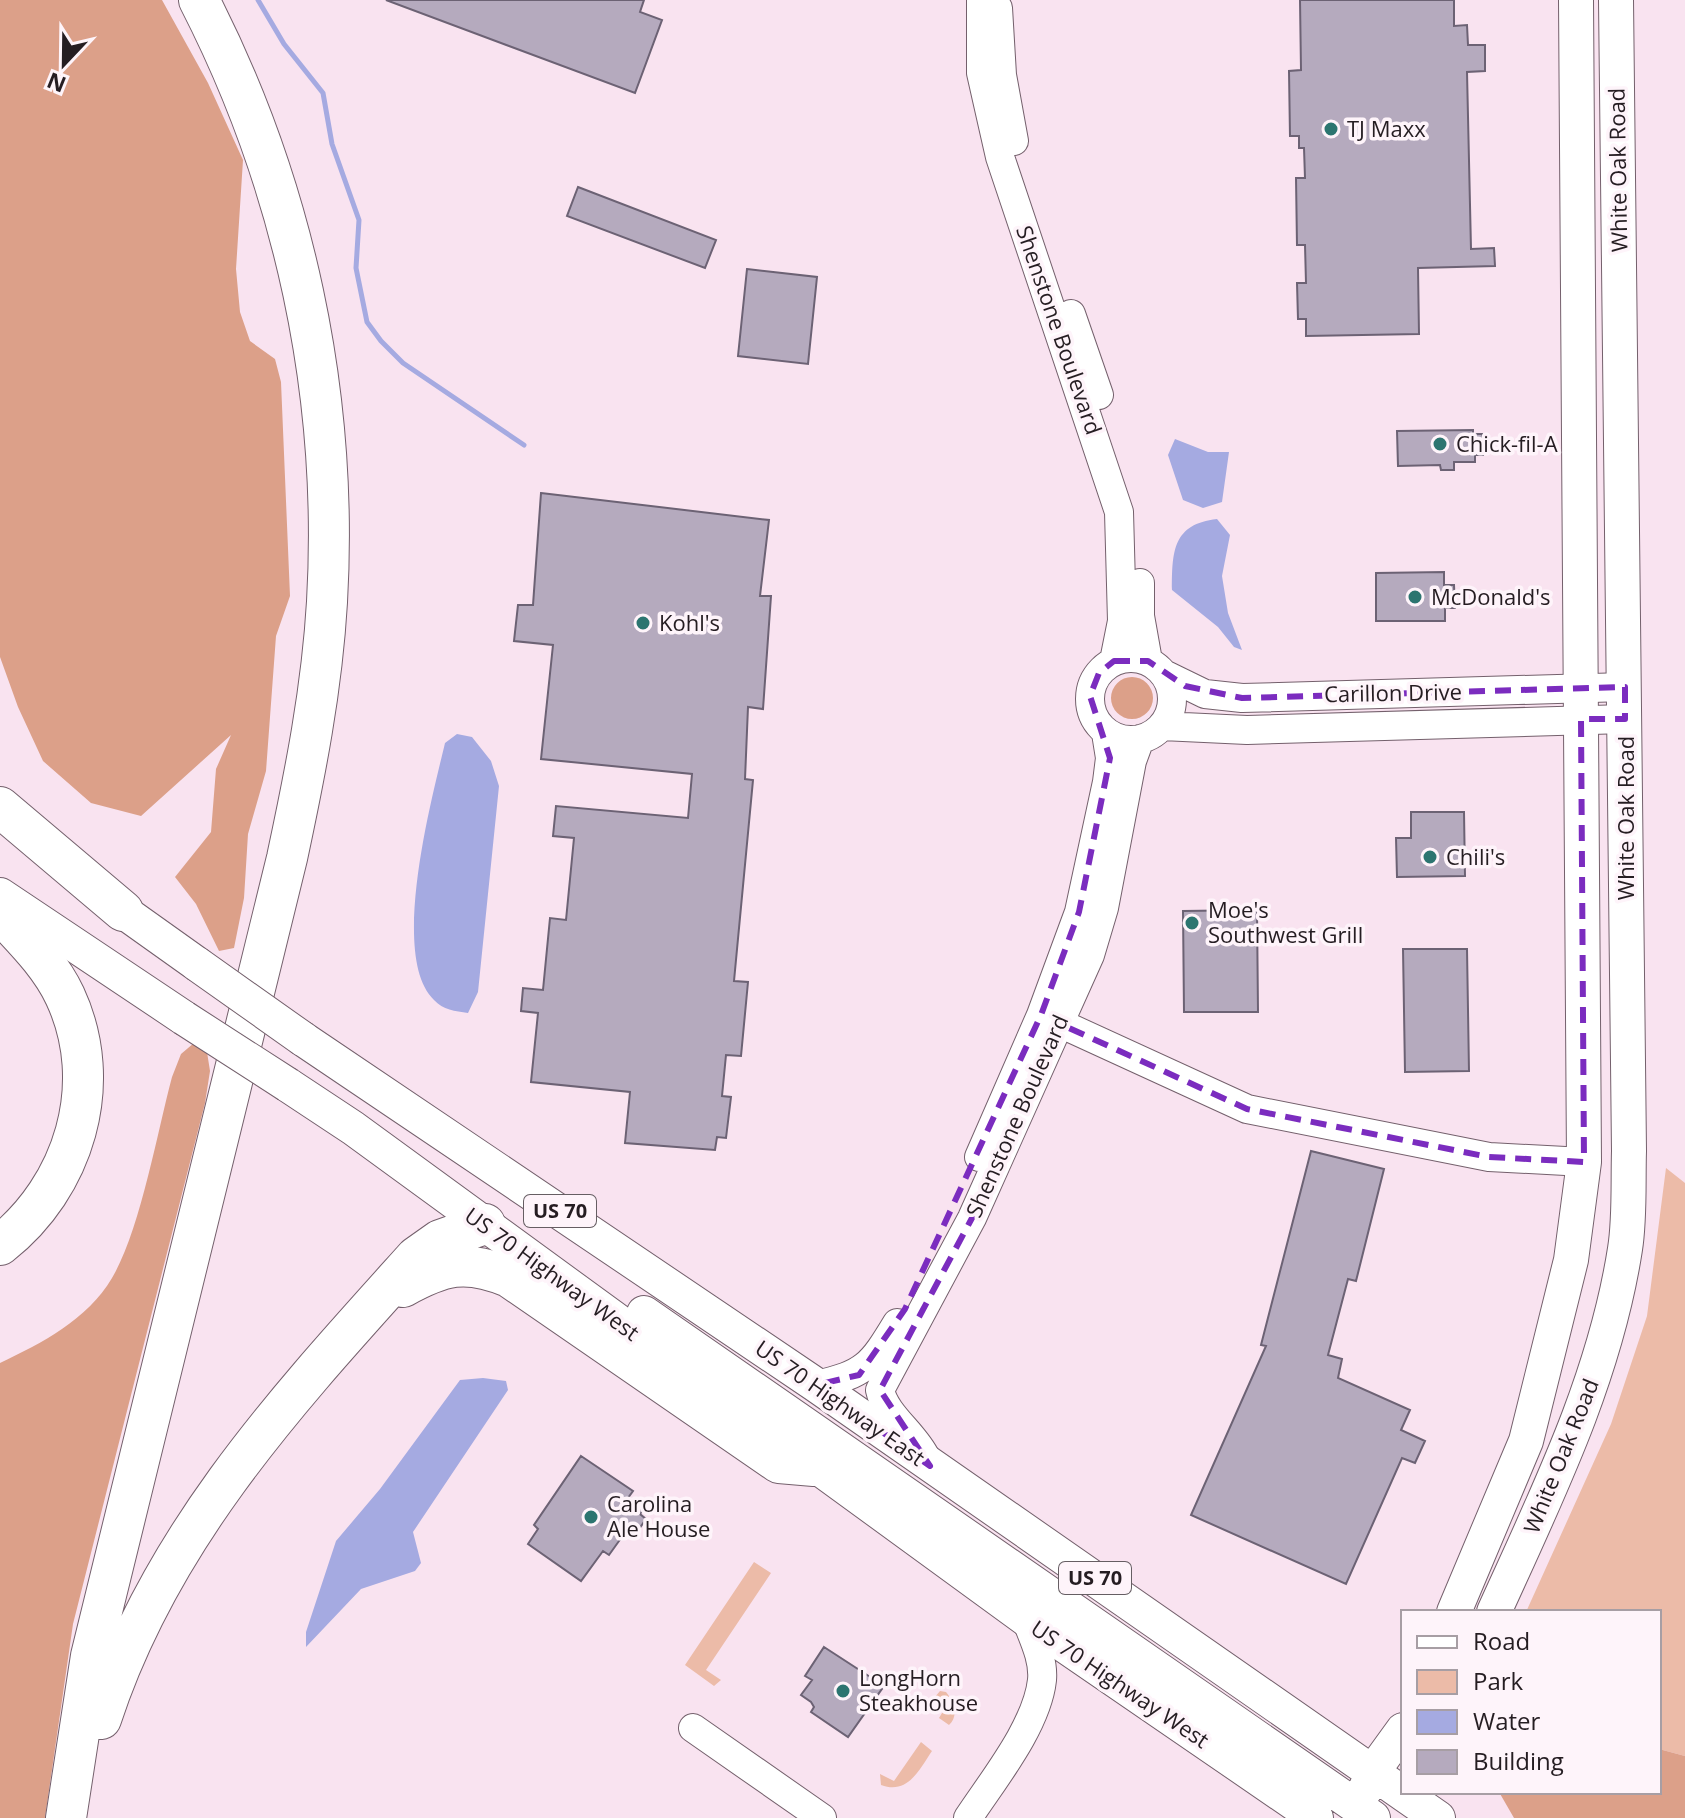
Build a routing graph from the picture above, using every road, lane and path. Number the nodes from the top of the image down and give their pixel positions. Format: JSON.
{"nodes":[{"id":1,"x":199,"y":0,"type":"edge"},
{"id":2,"x":981,"y":0,"type":"edge"},
{"id":3,"x":997,"y":0,"type":"edge"},
{"id":4,"x":1576,"y":0,"type":"edge"},
{"id":5,"x":1616,"y":0,"type":"edge"},
{"id":6,"x":1114,"y":661,"type":"junction"},
{"id":7,"x":1157,"y":668,"type":"junction"},
{"id":8,"x":1625,"y":703,"type":"junction"},
{"id":9,"x":1581,"y":704,"type":"junction"},
{"id":10,"x":1151,"y":732,"type":"junction"},
{"id":11,"x":1106,"y":733,"type":"junction"},
{"id":12,"x":0,"y":807,"type":"edge"},
{"id":13,"x":0,"y":827,"type":"edge"},
{"id":14,"x":0,"y":895,"type":"edge"},
{"id":15,"x":123,"y":911,"type":"junction"},
{"id":16,"x":0,"y":913,"type":"edge"},
{"id":17,"x":1050,"y":1019,"type":"junction"},
{"id":18,"x":1584,"y":1162,"type":"junction"},
{"id":19,"x":485,"y":1224,"type":"junction"},
{"id":20,"x":0,"y":1245,"type":"edge"},
{"id":21,"x":372,"y":1305,"type":"junction"},
{"id":22,"x":816,"y":1385,"type":"junction"},
{"id":23,"x":814,"y":1466,"type":"junction"},
{"id":24,"x":930,"y":1466,"type":"junction"},
{"id":25,"x":1455,"y":1610,"type":"edge"},
{"id":26,"x":1495,"y":1610,"type":"edge"},
{"id":27,"x":1026,"y":1619,"type":"junction"},
{"id":28,"x":693,"y":1728,"type":"dead end"},
{"id":29,"x":1401,"y":1733,"type":"edge"},
{"id":30,"x":1374,"y":1770,"type":"junction"},
{"id":31,"x":1406,"y":1802,"type":"edge"},
{"id":32,"x":970,"y":1814,"type":"edge"},
{"id":33,"x":1361,"y":1815,"type":"edge"},
{"id":34,"x":68,"y":1818,"type":"edge"},
{"id":35,"x":822,"y":1818,"type":"edge"},
{"id":36,"x":1316,"y":1818,"type":"edge"},
{"id":37,"x":1438,"y":1818,"type":"edge"}],
"edges":[{"from":1,"to":34,"type":"highway"},
{"from":2,"to":6,"type":"street","name":"Shenstone Boulevard"},
{"from":3,"to":7,"type":"street","name":"Shenstone Boulevard"},
{"from":4,"to":9,"type":"main road","name":"White Oak Road"},
{"from":5,"to":8,"type":"main road","name":"White Oak Road"},
{"from":6,"to":7,"type":"street"},
{"from":6,"to":11,"type":"street"},
{"from":7,"to":9,"type":"street","name":"Carillon Drive"},
{"from":7,"to":10,"type":"street"},
{"from":8,"to":9,"type":"street","name":"Carillon Drive"},
{"from":8,"to":26,"type":"main road","name":"White Oak Road"},
{"from":9,"to":10,"type":"street","name":"Carillon Drive"},
{"from":9,"to":18,"type":"main road","name":"White Oak Road"},
{"from":10,"to":11,"type":"street"},
{"from":10,"to":17,"type":"street","name":"Shenstone Boulevard"},
{"from":11,"to":17,"type":"street","name":"Shenstone Boulevard"},
{"from":12,"to":15,"type":"highway"},
{"from":13,"to":15,"type":"main road","number":"US 70"},
{"from":14,"to":19,"type":"main road","name":"US 70 Highway West","number":"US 70","bridge":true},
{"from":15,"to":22,"type":"main road","name":"US 70 Highway East","number":"US 70","bridge":true},
{"from":16,"to":20,"type":"highway"},
{"from":17,"to":18,"type":"street"},
{"from":17,"to":22,"type":"street","name":"Shenstone Boulevard"},
{"from":17,"to":24,"type":"street","name":"Shenstone Boulevard"},
{"from":18,"to":25,"type":"main road","name":"White Oak Road"},
{"from":19,"to":21,"type":"highway"},
{"from":19,"to":23,"type":"main road","name":"US 70 Highway West","number":"US 70"},
{"from":19,"to":33,"type":"main road"},
{"from":21,"to":23,"type":"highway"},
{"from":21,"to":34,"type":"highway"},
{"from":22,"to":24,"type":"main road","name":"US 70 Highway East","number":"US 70"},
{"from":23,"to":27,"type":"main road","number":"US 70"},
{"from":24,"to":30,"type":"main road","name":"US 70 Highway East","number":"US 70"},
{"from":27,"to":32,"type":"street"},
{"from":27,"to":36,"type":"main road","name":"US 70 Highway West","number":"US 70"},
{"from":28,"to":35,"type":"street"},
{"from":29,"to":30,"type":"main road"},
{"from":30,"to":31,"type":"main road","number":"US 70"},
{"from":30,"to":33,"type":"main road"},
{"from":31,"to":37,"type":"main road","number":"US 70"}]}
